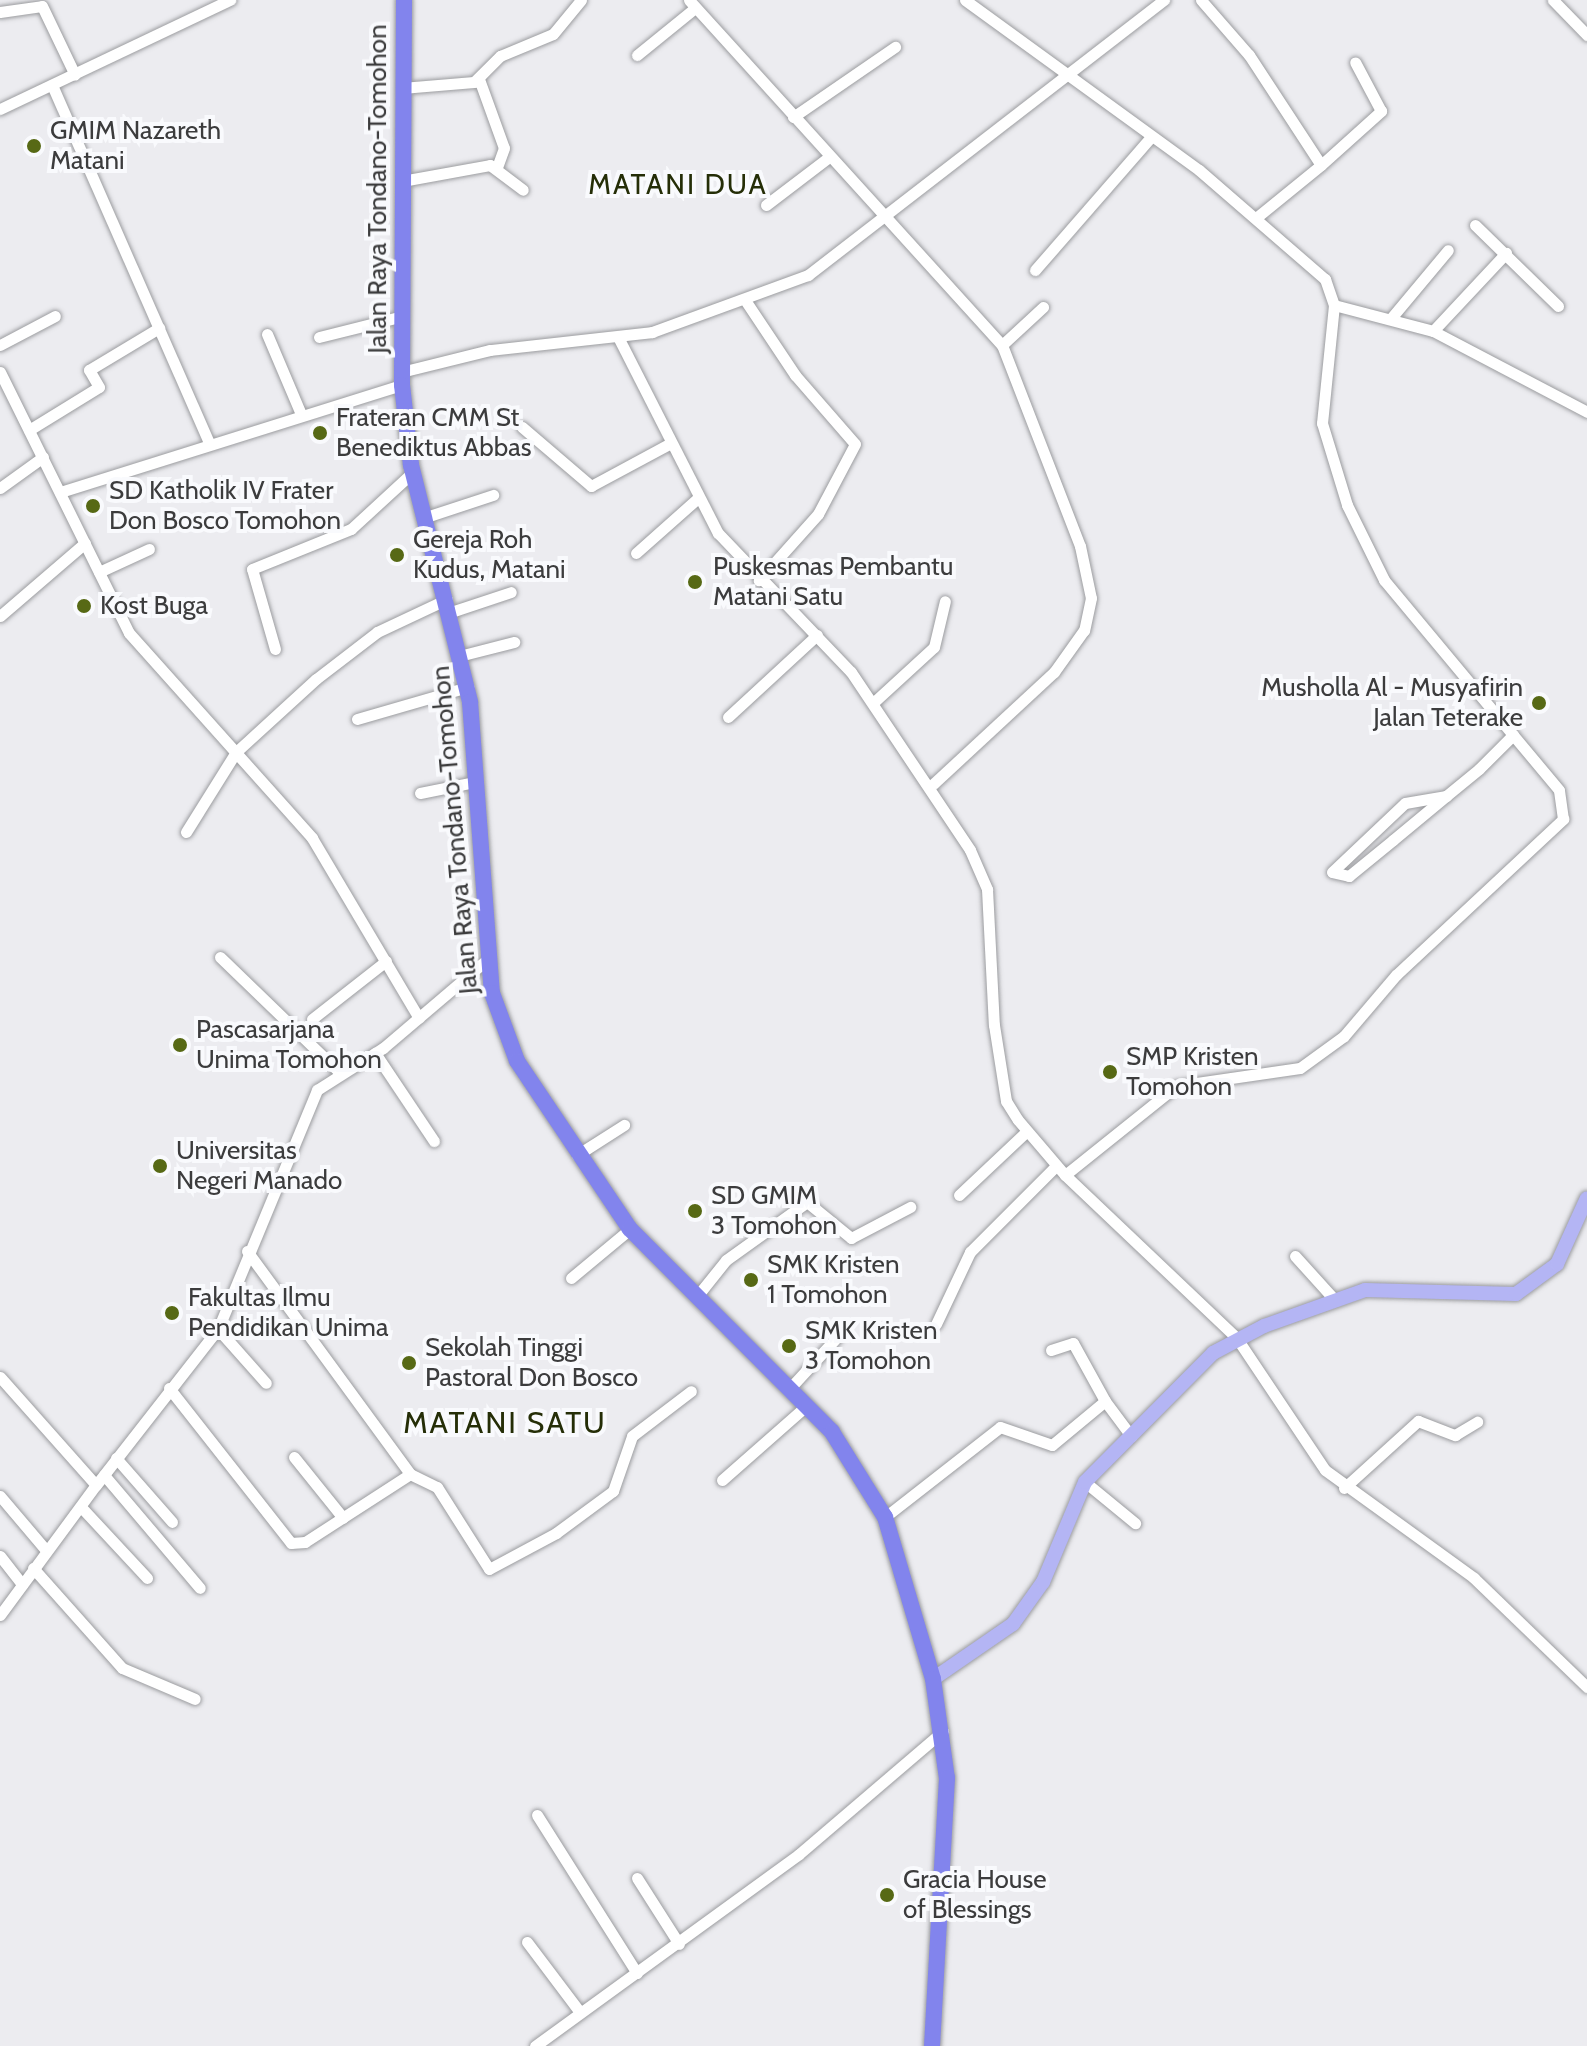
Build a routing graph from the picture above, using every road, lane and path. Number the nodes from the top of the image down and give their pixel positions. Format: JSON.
{"nodes":[{"id":1,"x":230,"y":0,"type":"edge"},
{"id":2,"x":404,"y":0,"type":"edge"},
{"id":3,"x":581,"y":0,"type":"edge"},
{"id":4,"x":967,"y":0,"type":"edge"},
{"id":5,"x":1164,"y":0,"type":"edge"},
{"id":6,"x":1201,"y":0,"type":"edge"},
{"id":7,"x":1553,"y":0,"type":"edge"},
{"id":8,"x":693,"y":3,"type":"edge"},
{"id":9,"x":0,"y":12,"type":"edge"},
{"id":10,"x":1587,"y":35,"type":"edge"},
{"id":11,"x":895,"y":47,"type":"dead end"},
{"id":12,"x":637,"y":55,"type":"dead end"},
{"id":13,"x":1355,"y":62,"type":"dead end"},
{"id":14,"x":75,"y":75,"type":"junction"},
{"id":15,"x":1071,"y":75,"type":"junction"},
{"id":16,"x":479,"y":79,"type":"junction"},
{"id":17,"x":52,"y":85,"type":"junction"},
{"id":18,"x":402,"y":88,"type":"junction"},
{"id":19,"x":0,"y":109,"type":"edge"},
{"id":20,"x":793,"y":117,"type":"junction"},
{"id":21,"x":1151,"y":137,"type":"junction"},
{"id":22,"x":829,"y":157,"type":"junction"},
{"id":23,"x":1321,"y":165,"type":"junction"},
{"id":24,"x":497,"y":167,"type":"junction"},
{"id":25,"x":402,"y":181,"type":"junction"},
{"id":26,"x":523,"y":190,"type":"dead end"},
{"id":27,"x":766,"y":205,"type":"dead end"},
{"id":28,"x":888,"y":216,"type":"junction"},
{"id":29,"x":1257,"y":217,"type":"junction"},
{"id":30,"x":1475,"y":225,"type":"dead end"},
{"id":31,"x":1448,"y":250,"type":"dead end"},
{"id":32,"x":1506,"y":253,"type":"junction"},
{"id":33,"x":1035,"y":270,"type":"dead end"},
{"id":34,"x":747,"y":303,"type":"junction"},
{"id":35,"x":1334,"y":305,"type":"junction"},
{"id":36,"x":1558,"y":306,"type":"dead end"},
{"id":37,"x":1043,"y":307,"type":"dead end"},
{"id":38,"x":55,"y":316,"type":"dead end"},
{"id":39,"x":399,"y":317,"type":"junction"},
{"id":40,"x":1392,"y":317,"type":"junction"},
{"id":41,"x":159,"y":328,"type":"junction"},
{"id":42,"x":1433,"y":331,"type":"junction"},
{"id":43,"x":267,"y":334,"type":"dead end"},
{"id":44,"x":319,"y":337,"type":"dead end"},
{"id":45,"x":618,"y":337,"type":"junction"},
{"id":46,"x":0,"y":345,"type":"edge"},
{"id":47,"x":1002,"y":345,"type":"junction"},
{"id":48,"x":0,"y":372,"type":"edge"},
{"id":49,"x":401,"y":378,"type":"junction"},
{"id":50,"x":3,"y":388,"type":"edge"},
{"id":51,"x":1587,"y":412,"type":"edge"},
{"id":52,"x":301,"y":414,"type":"junction"},
{"id":53,"x":522,"y":427,"type":"dead end"},
{"id":54,"x":29,"y":430,"type":"junction"},
{"id":55,"x":209,"y":442,"type":"junction"},
{"id":56,"x":671,"y":443,"type":"junction"},
{"id":57,"x":43,"y":457,"type":"junction"},
{"id":58,"x":413,"y":472,"type":"junction"},
{"id":59,"x":0,"y":488,"type":"edge"},
{"id":60,"x":60,"y":492,"type":"junction"},
{"id":61,"x":493,"y":495,"type":"dead end"},
{"id":62,"x":698,"y":498,"type":"junction"},
{"id":63,"x":423,"y":518,"type":"junction"},
{"id":64,"x":85,"y":543,"type":"junction"},
{"id":65,"x":149,"y":549,"type":"dead end"},
{"id":66,"x":636,"y":553,"type":"dead end"},
{"id":67,"x":99,"y":572,"type":"junction"},
{"id":68,"x":759,"y":580,"type":"junction"},
{"id":69,"x":511,"y":592,"type":"dead end"},
{"id":70,"x":945,"y":601,"type":"dead end"},
{"id":71,"x":449,"y":606,"type":"junction"},
{"id":72,"x":0,"y":616,"type":"edge"},
{"id":73,"x":817,"y":635,"type":"junction"},
{"id":74,"x":514,"y":642,"type":"dead end"},
{"id":75,"x":275,"y":649,"type":"dead end"},
{"id":76,"x":463,"y":655,"type":"junction"},
{"id":77,"x":468,"y":687,"type":"junction"},
{"id":78,"x":874,"y":702,"type":"junction"},
{"id":79,"x":728,"y":717,"type":"dead end"},
{"id":80,"x":357,"y":719,"type":"dead end"},
{"id":81,"x":1513,"y":735,"type":"junction"},
{"id":82,"x":236,"y":752,"type":"junction"},
{"id":83,"x":474,"y":782,"type":"junction"},
{"id":84,"x":933,"y":784,"type":"junction"},
{"id":85,"x":420,"y":793,"type":"dead end"},
{"id":86,"x":1446,"y":796,"type":"junction"},
{"id":87,"x":186,"y":832,"type":"dead end"},
{"id":88,"x":220,"y":957,"type":"dead end"},
{"id":89,"x":490,"y":957,"type":"junction"},
{"id":90,"x":386,"y":961,"type":"junction"},
{"id":91,"x":419,"y":1018,"type":"junction"},
{"id":92,"x":312,"y":1019,"type":"dead end"},
{"id":93,"x":375,"y":1053,"type":"junction"},
{"id":94,"x":339,"y":1072,"type":"junction"},
{"id":95,"x":624,"y":1125,"type":"dead end"},
{"id":96,"x":1027,"y":1131,"type":"junction"},
{"id":97,"x":434,"y":1141,"type":"dead end"},
{"id":98,"x":577,"y":1155,"type":"junction"},
{"id":99,"x":1056,"y":1166,"type":"junction"},
{"id":100,"x":1065,"y":1175,"type":"junction"},
{"id":101,"x":959,"y":1195,"type":"dead end"},
{"id":102,"x":1587,"y":1198,"type":"edge"},
{"id":103,"x":910,"y":1207,"type":"dead end"},
{"id":104,"x":630,"y":1229,"type":"junction"},
{"id":105,"x":247,"y":1251,"type":"junction"},
{"id":106,"x":1295,"y":1256,"type":"dead end"},
{"id":107,"x":571,"y":1278,"type":"dead end"},
{"id":108,"x":698,"y":1295,"type":"junction"},
{"id":109,"x":1333,"y":1298,"type":"junction"},
{"id":110,"x":936,"y":1324,"type":"dead end"},
{"id":111,"x":218,"y":1329,"type":"junction"},
{"id":112,"x":1236,"y":1337,"type":"junction"},
{"id":113,"x":836,"y":1338,"type":"dead end"},
{"id":114,"x":1051,"y":1350,"type":"dead end"},
{"id":115,"x":0,"y":1377,"type":"edge"},
{"id":116,"x":266,"y":1383,"type":"dead end"},
{"id":117,"x":791,"y":1387,"type":"junction"},
{"id":118,"x":169,"y":1388,"type":"junction"},
{"id":119,"x":691,"y":1391,"type":"dead end"},
{"id":120,"x":1105,"y":1401,"type":"junction"},
{"id":121,"x":807,"y":1405,"type":"junction"},
{"id":122,"x":1477,"y":1422,"type":"dead end"},
{"id":123,"x":1131,"y":1436,"type":"junction"},
{"id":124,"x":294,"y":1457,"type":"dead end"},
{"id":125,"x":116,"y":1458,"type":"junction"},
{"id":126,"x":410,"y":1474,"type":"junction"},
{"id":127,"x":100,"y":1480,"type":"junction"},
{"id":128,"x":722,"y":1480,"type":"dead end"},
{"id":129,"x":1085,"y":1482,"type":"junction"},
{"id":130,"x":1344,"y":1488,"type":"junction"},
{"id":131,"x":0,"y":1496,"type":"edge"},
{"id":132,"x":81,"y":1507,"type":"junction"},
{"id":133,"x":885,"y":1517,"type":"junction"},
{"id":134,"x":343,"y":1518,"type":"junction"},
{"id":135,"x":172,"y":1522,"type":"dead end"},
{"id":136,"x":1135,"y":1523,"type":"dead end"},
{"id":137,"x":45,"y":1549,"type":"junction"},
{"id":138,"x":0,"y":1556,"type":"edge"},
{"id":139,"x":33,"y":1568,"type":"junction"},
{"id":140,"x":147,"y":1578,"type":"dead end"},
{"id":141,"x":22,"y":1584,"type":"junction"},
{"id":142,"x":200,"y":1588,"type":"dead end"},
{"id":143,"x":0,"y":1615,"type":"edge"},
{"id":144,"x":933,"y":1679,"type":"junction"},
{"id":145,"x":1587,"y":1687,"type":"edge"},
{"id":146,"x":195,"y":1699,"type":"dead end"},
{"id":147,"x":943,"y":1731,"type":"junction"},
{"id":148,"x":537,"y":1815,"type":"dead end"},
{"id":149,"x":637,"y":1878,"type":"dead end"},
{"id":150,"x":527,"y":1942,"type":"dead end"},
{"id":151,"x":679,"y":1944,"type":"junction"},
{"id":152,"x":637,"y":1973,"type":"junction"},
{"id":153,"x":579,"y":2011,"type":"junction"},
{"id":154,"x":535,"y":2046,"type":"edge"},
{"id":155,"x":932,"y":2046,"type":"edge"}],
"edges":[{"from":1,"to":14,"type":"street"},
{"from":2,"to":18,"type":"highway","name":"Jalan Raya Tondano-Tomohon"},
{"from":3,"to":16,"type":"street"},
{"from":4,"to":15,"type":"street"},
{"from":5,"to":15,"type":"street"},
{"from":6,"to":23,"type":"street"},
{"from":7,"to":10,"type":"street"},
{"from":8,"to":12,"type":"street"},
{"from":8,"to":20,"type":"street"},
{"from":9,"to":14,"type":"street"},
{"from":11,"to":20,"type":"street"},
{"from":13,"to":23,"type":"street"},
{"from":14,"to":17,"type":"street"},
{"from":15,"to":21,"type":"street"},
{"from":15,"to":28,"type":"street"},
{"from":16,"to":18,"type":"street"},
{"from":16,"to":24,"type":"street"},
{"from":17,"to":19,"type":"street"},
{"from":17,"to":41,"type":"street"},
{"from":18,"to":25,"type":"highway","name":"Jalan Raya Tondano-Tomohon"},
{"from":20,"to":22,"type":"street"},
{"from":21,"to":29,"type":"street"},
{"from":21,"to":33,"type":"street"},
{"from":22,"to":27,"type":"street"},
{"from":22,"to":28,"type":"street"},
{"from":23,"to":29,"type":"street"},
{"from":24,"to":25,"type":"street"},
{"from":24,"to":26,"type":"street"},
{"from":25,"to":39,"type":"highway","name":"Jalan Raya Tondano-Tomohon"},
{"from":28,"to":34,"type":"street"},
{"from":28,"to":47,"type":"street"},
{"from":29,"to":35,"type":"street"},
{"from":30,"to":32,"type":"street"},
{"from":31,"to":40,"type":"street"},
{"from":32,"to":36,"type":"street"},
{"from":32,"to":42,"type":"street"},
{"from":34,"to":45,"type":"street"},
{"from":34,"to":68,"type":"street"},
{"from":35,"to":40,"type":"street"},
{"from":35,"to":81,"type":"street"},
{"from":37,"to":47,"type":"street"},
{"from":38,"to":46,"type":"street"},
{"from":39,"to":44,"type":"street"},
{"from":39,"to":49,"type":"highway","name":"Jalan Raya Tondano-Tomohon"},
{"from":40,"to":42,"type":"street"},
{"from":41,"to":54,"type":"street"},
{"from":41,"to":55,"type":"street"},
{"from":42,"to":51,"type":"street"},
{"from":43,"to":52,"type":"street"},
{"from":45,"to":49,"type":"street"},
{"from":45,"to":56,"type":"street"},
{"from":47,"to":84,"type":"street"},
{"from":48,"to":50,"type":"street"},
{"from":49,"to":52,"type":"street"},
{"from":49,"to":58,"type":"highway","name":"Jalan Raya Tondano-Tomohon"},
{"from":50,"to":54,"type":"street"},
{"from":52,"to":55,"type":"street"},
{"from":53,"to":56,"type":"street"},
{"from":54,"to":57,"type":"street"},
{"from":55,"to":60,"type":"street"},
{"from":56,"to":62,"type":"street"},
{"from":57,"to":59,"type":"street"},
{"from":57,"to":60,"type":"street"},
{"from":58,"to":63,"type":"highway","name":"Jalan Raya Tondano-Tomohon"},
{"from":58,"to":75,"type":"street"},
{"from":60,"to":64,"type":"street"},
{"from":61,"to":63,"type":"street"},
{"from":62,"to":66,"type":"street"},
{"from":62,"to":68,"type":"street"},
{"from":63,"to":71,"type":"highway","name":"Jalan Raya Tondano-Tomohon"},
{"from":64,"to":67,"type":"street"},
{"from":64,"to":72,"type":"street"},
{"from":65,"to":67,"type":"street"},
{"from":67,"to":82,"type":"street"},
{"from":68,"to":73,"type":"street"},
{"from":69,"to":71,"type":"street"},
{"from":70,"to":78,"type":"street"},
{"from":71,"to":76,"type":"highway","name":"Jalan Raya Tondano-Tomohon"},
{"from":71,"to":82,"type":"street"},
{"from":73,"to":78,"type":"street"},
{"from":73,"to":79,"type":"street"},
{"from":74,"to":76,"type":"street"},
{"from":76,"to":77,"type":"highway","name":"Jalan Raya Tondano-Tomohon"},
{"from":77,"to":80,"type":"street"},
{"from":77,"to":83,"type":"highway","name":"Jalan Raya Tondano-Tomohon"},
{"from":78,"to":84,"type":"street"},
{"from":81,"to":86,"type":"street"},
{"from":81,"to":100,"type":"street"},
{"from":82,"to":87,"type":"street"},
{"from":82,"to":90,"type":"street"},
{"from":83,"to":85,"type":"street"},
{"from":83,"to":89,"type":"highway","name":"Jalan Raya Tondano-Tomohon"},
{"from":84,"to":96,"type":"street"},
{"from":86,"to":86,"type":"street"},
{"from":88,"to":94,"type":"street"},
{"from":89,"to":91,"type":"street"},
{"from":89,"to":98,"type":"highway","name":"Jalan Raya Tondano-Tomohon"},
{"from":90,"to":91,"type":"street"},
{"from":90,"to":92,"type":"street"},
{"from":91,"to":93,"type":"street"},
{"from":93,"to":94,"type":"street"},
{"from":93,"to":97,"type":"street"},
{"from":94,"to":105,"type":"street"},
{"from":95,"to":98,"type":"street"},
{"from":96,"to":99,"type":"street"},
{"from":96,"to":101,"type":"street"},
{"from":98,"to":104,"type":"highway","name":"Jalan Raya Tondano-Tomohon"},
{"from":99,"to":100,"type":"street"},
{"from":99,"to":110,"type":"street"},
{"from":100,"to":112,"type":"street"},
{"from":102,"to":109,"type":"main road"},
{"from":103,"to":108,"type":"street"},
{"from":104,"to":107,"type":"street"},
{"from":104,"to":108,"type":"highway","name":"Jalan Raya Tondano-Tomohon"},
{"from":105,"to":111,"type":"street"},
{"from":105,"to":126,"type":"street"},
{"from":106,"to":109,"type":"street"},
{"from":108,"to":117,"type":"highway","name":"Jalan Raya Tondano-Tomohon"},
{"from":109,"to":112,"type":"main road"},
{"from":111,"to":116,"type":"street"},
{"from":111,"to":118,"type":"street"},
{"from":112,"to":123,"type":"main road"},
{"from":112,"to":130,"type":"street"},
{"from":113,"to":117,"type":"street"},
{"from":114,"to":120,"type":"street"},
{"from":115,"to":127,"type":"street"},
{"from":117,"to":121,"type":"highway","name":"Jalan Raya Tondano-Tomohon"},
{"from":118,"to":125,"type":"street"},
{"from":118,"to":134,"type":"street"},
{"from":119,"to":126,"type":"street"},
{"from":120,"to":123,"type":"street"},
{"from":120,"to":133,"type":"street"},
{"from":121,"to":128,"type":"street"},
{"from":121,"to":133,"type":"highway","name":"Jalan Raya Tondano-Tomohon"},
{"from":122,"to":130,"type":"street"},
{"from":123,"to":129,"type":"main road"},
{"from":124,"to":134,"type":"street"},
{"from":125,"to":127,"type":"street"},
{"from":125,"to":135,"type":"street"},
{"from":126,"to":134,"type":"street"},
{"from":127,"to":132,"type":"street"},
{"from":127,"to":142,"type":"street"},
{"from":129,"to":136,"type":"street"},
{"from":129,"to":144,"type":"main road"},
{"from":130,"to":145,"type":"street"},
{"from":131,"to":137,"type":"street"},
{"from":132,"to":137,"type":"street"},
{"from":132,"to":140,"type":"street"},
{"from":133,"to":144,"type":"highway","name":"Jalan Raya Tondano-Tomohon"},
{"from":137,"to":139,"type":"street"},
{"from":138,"to":141,"type":"street"},
{"from":139,"to":141,"type":"street"},
{"from":139,"to":146,"type":"street"},
{"from":141,"to":143,"type":"street"},
{"from":144,"to":147,"type":"highway","name":"Jalan Raya Tondano-Tomohon"},
{"from":147,"to":151,"type":"street"},
{"from":147,"to":155,"type":"highway","name":"Jalan Raya Tondano-Tomohon"},
{"from":148,"to":152,"type":"street"},
{"from":149,"to":151,"type":"street"},
{"from":150,"to":153,"type":"street"},
{"from":151,"to":152,"type":"street"},
{"from":152,"to":153,"type":"street"},
{"from":153,"to":154,"type":"street"}]}
